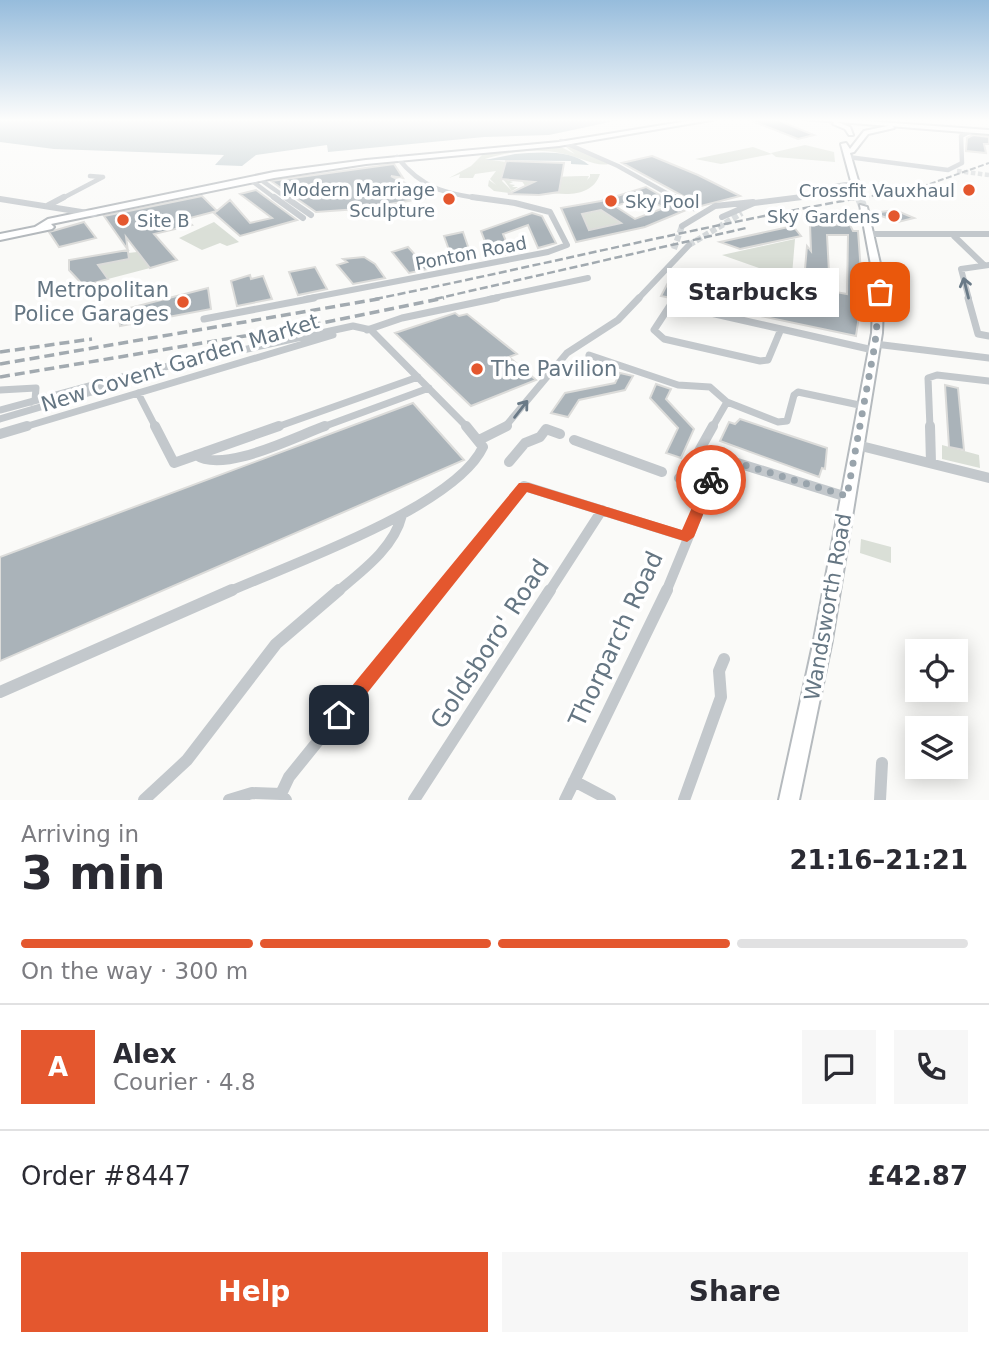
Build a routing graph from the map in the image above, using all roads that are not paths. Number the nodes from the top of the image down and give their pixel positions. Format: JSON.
{"nodes":[{"id":1,"x":420,"y":156,"type":"edge"},
{"id":2,"x":596,"y":156,"type":"edge"},
{"id":3,"x":847,"y":156,"type":"edge"},
{"id":4,"x":875,"y":156,"type":"edge"},
{"id":5,"x":962,"y":156,"type":"edge"},
{"id":6,"x":403,"y":158,"type":"junction"},
{"id":7,"x":284,"y":174,"type":"junction"},
{"id":8,"x":90,"y":176,"type":"dead end"},
{"id":9,"x":252,"y":181,"type":"junction"},
{"id":10,"x":855,"y":184,"type":"junction"},
{"id":11,"x":858,"y":194,"type":"tunnel mouth"},
{"id":12,"x":0,"y":199,"type":"edge"},
{"id":13,"x":763,"y":202,"type":"junction"},
{"id":14,"x":754,"y":203,"type":"junction"},
{"id":15,"x":47,"y":206,"type":"junction"},
{"id":16,"x":694,"y":208,"type":"dead end"},
{"id":17,"x":863,"y":208,"type":"tunnel mouth"},
{"id":18,"x":742,"y":213,"type":"tunnel mouth"},
{"id":19,"x":87,"y":214,"type":"junction"},
{"id":20,"x":312,"y":215,"type":"dead end"},
{"id":21,"x":722,"y":217,"type":"dead end"},
{"id":22,"x":303,"y":218,"type":"dead end"},
{"id":23,"x":682,"y":226,"type":"tunnel mouth"},
{"id":24,"x":871,"y":234,"type":"junction"},
{"id":25,"x":989,"y":234,"type":"edge"},
{"id":26,"x":954,"y":235,"type":"junction"},
{"id":27,"x":1,"y":238,"type":"edge"},
{"id":28,"x":689,"y":245,"type":"tunnel mouth"},
{"id":29,"x":677,"y":248,"type":"tunnel mouth"},
{"id":30,"x":677,"y":260,"type":"junction"},
{"id":31,"x":986,"y":265,"type":"edge"},
{"id":32,"x":589,"y":278,"type":"dead end"},
{"id":33,"x":204,"y":319,"type":"dead end"},
{"id":34,"x":781,"y":329,"type":"junction"},
{"id":35,"x":371,"y":330,"type":"junction"},
{"id":36,"x":989,"y":336,"type":"edge"},
{"id":37,"x":874,"y":347,"type":"junction"},
{"id":38,"x":246,"y":348,"type":"junction"},
{"id":39,"x":589,"y":355,"type":"dead end"},
{"id":40,"x":989,"y":358,"type":"edge"},
{"id":41,"x":418,"y":377,"type":"junction"},
{"id":42,"x":989,"y":381,"type":"edge"},
{"id":43,"x":429,"y":388,"type":"junction"},
{"id":44,"x":0,"y":390,"type":"edge"},
{"id":45,"x":138,"y":393,"type":"junction"},
{"id":46,"x":727,"y":402,"type":"junction"},
{"id":47,"x":28,"y":404,"type":"junction"},
{"id":48,"x":864,"y":406,"type":"junction"},
{"id":49,"x":0,"y":410,"type":"edge"},
{"id":50,"x":0,"y":419,"type":"edge"},
{"id":51,"x":0,"y":434,"type":"edge"},
{"id":52,"x":560,"y":434,"type":"dead end"},
{"id":53,"x":479,"y":439,"type":"junction"},
{"id":54,"x":574,"y":440,"type":"dead end"},
{"id":55,"x":857,"y":444,"type":"junction"},
{"id":56,"x":196,"y":455,"type":"junction"},
{"id":57,"x":721,"y":458,"type":"junction"},
{"id":58,"x":509,"y":462,"type":"dead end"},
{"id":59,"x":931,"y":463,"type":"junction"},
{"id":60,"x":662,"y":472,"type":"dead end"},
{"id":61,"x":679,"y":478,"type":"dead end"},
{"id":62,"x":989,"y":478,"type":"edge"},
{"id":63,"x":708,"y":486,"type":"junction"},
{"id":64,"x":847,"y":496,"type":"junction"},
{"id":65,"x":601,"y":510,"type":"junction"},
{"id":66,"x":402,"y":515,"type":"junction"},
{"id":67,"x":687,"y":537,"type":"junction"},
{"id":68,"x":723,"y":659,"type":"dead end"},
{"id":69,"x":0,"y":692,"type":"edge"},
{"id":70,"x":882,"y":763,"type":"dead end"},
{"id":71,"x":574,"y":781,"type":"junction"},
{"id":72,"x":284,"y":797,"type":"edge"},
{"id":73,"x":144,"y":800,"type":"edge"},
{"id":74,"x":229,"y":800,"type":"edge"},
{"id":75,"x":414,"y":800,"type":"edge"},
{"id":76,"x":565,"y":800,"type":"edge"},
{"id":77,"x":610,"y":800,"type":"edge"},
{"id":78,"x":684,"y":800,"type":"edge"},
{"id":79,"x":789,"y":800,"type":"edge"},
{"id":80,"x":880,"y":800,"type":"edge"}],
"edges":[{"from":1,"to":6,"type":"highway"},
{"from":2,"to":16,"type":"street"},
{"from":3,"to":10,"type":"main road"},
{"from":4,"to":5,"type":"street"},
{"from":6,"to":7,"type":"highway"},
{"from":6,"to":33,"type":"street","name":"Ponton Road"},
{"from":7,"to":9,"type":"highway"},
{"from":7,"to":9,"type":"highway"},
{"from":8,"to":15,"type":"street"},
{"from":9,"to":19,"type":"highway"},
{"from":9,"to":20,"type":"street"},
{"from":9,"to":22,"type":"street"},
{"from":10,"to":11,"type":"main road"},
{"from":10,"to":13,"type":"street"},
{"from":12,"to":15,"type":"street"},
{"from":13,"to":14,"type":"street"},
{"from":13,"to":18,"type":"street"},
{"from":14,"to":21,"type":"street"},
{"from":14,"to":23,"type":"street"},
{"from":15,"to":19,"type":"street"},
{"from":17,"to":24,"type":"main road","name":"Wandsworth Road"},
{"from":19,"to":27,"type":"highway"},
{"from":24,"to":26,"type":"street"},
{"from":24,"to":37,"type":"main road","name":"Wandsworth Road"},
{"from":25,"to":26,"type":"street"},
{"from":26,"to":31,"type":"street"},
{"from":28,"to":30,"type":"street"},
{"from":29,"to":30,"type":"street"},
{"from":53,"to":30,"type":"street","one_way":true},
{"from":36,"to":31,"type":"street","one_way":true},
{"from":32,"to":35,"type":"street"},
{"from":34,"to":34,"type":"street"},
{"from":34,"to":37,"type":"street"},
{"from":35,"to":38,"type":"street"},
{"from":35,"to":41,"type":"street"},
{"from":35,"to":45,"type":"street","name":"New Covent Garden Market"},
{"from":37,"to":40,"type":"street"},
{"from":37,"to":48,"type":"main road","name":"Wandsworth Road"},
{"from":38,"to":47,"type":"street"},
{"from":38,"to":50,"type":"street"},
{"from":39,"to":46,"type":"street"},
{"from":41,"to":43,"type":"street"},
{"from":41,"to":56,"type":"street"},
{"from":42,"to":59,"type":"street"},
{"from":43,"to":53,"type":"street"},
{"from":43,"to":56,"type":"street"},
{"from":44,"to":47,"type":"street"},
{"from":45,"to":51,"type":"street","name":"New Covent Garden Market"},
{"from":45,"to":56,"type":"street"},
{"from":46,"to":48,"type":"street"},
{"from":46,"to":57,"type":"street"},
{"from":47,"to":49,"type":"street"},
{"from":48,"to":55,"type":"main road","name":"Wandsworth Road"},
{"from":52,"to":58,"type":"street"},
{"from":53,"to":66,"type":"street"},
{"from":54,"to":60,"type":"street"},
{"from":55,"to":59,"type":"street"},
{"from":55,"to":64,"type":"main road","name":"Wandsworth Road"},
{"from":57,"to":63,"type":"street","name":"Thorparch Road"},
{"from":57,"to":64,"type":"street"},
{"from":59,"to":62,"type":"street"},
{"from":61,"to":63,"type":"street"},
{"from":63,"to":67,"type":"street","name":"Thorparch Road"},
{"from":64,"to":79,"type":"main road","name":"Wandsworth Road"},
{"from":65,"to":67,"type":"street"},
{"from":65,"to":72,"type":"street"},
{"from":65,"to":75,"type":"street","name":"Goldsboro' Road"},
{"from":66,"to":69,"type":"street"},
{"from":66,"to":73,"type":"street"},
{"from":67,"to":71,"type":"street","name":"Thorparch Road"},
{"from":68,"to":78,"type":"street"},
{"from":70,"to":80,"type":"street"},
{"from":71,"to":76,"type":"street","name":"Thorparch Road"},
{"from":71,"to":77,"type":"street"},
{"from":72,"to":74,"type":"street"}]}
